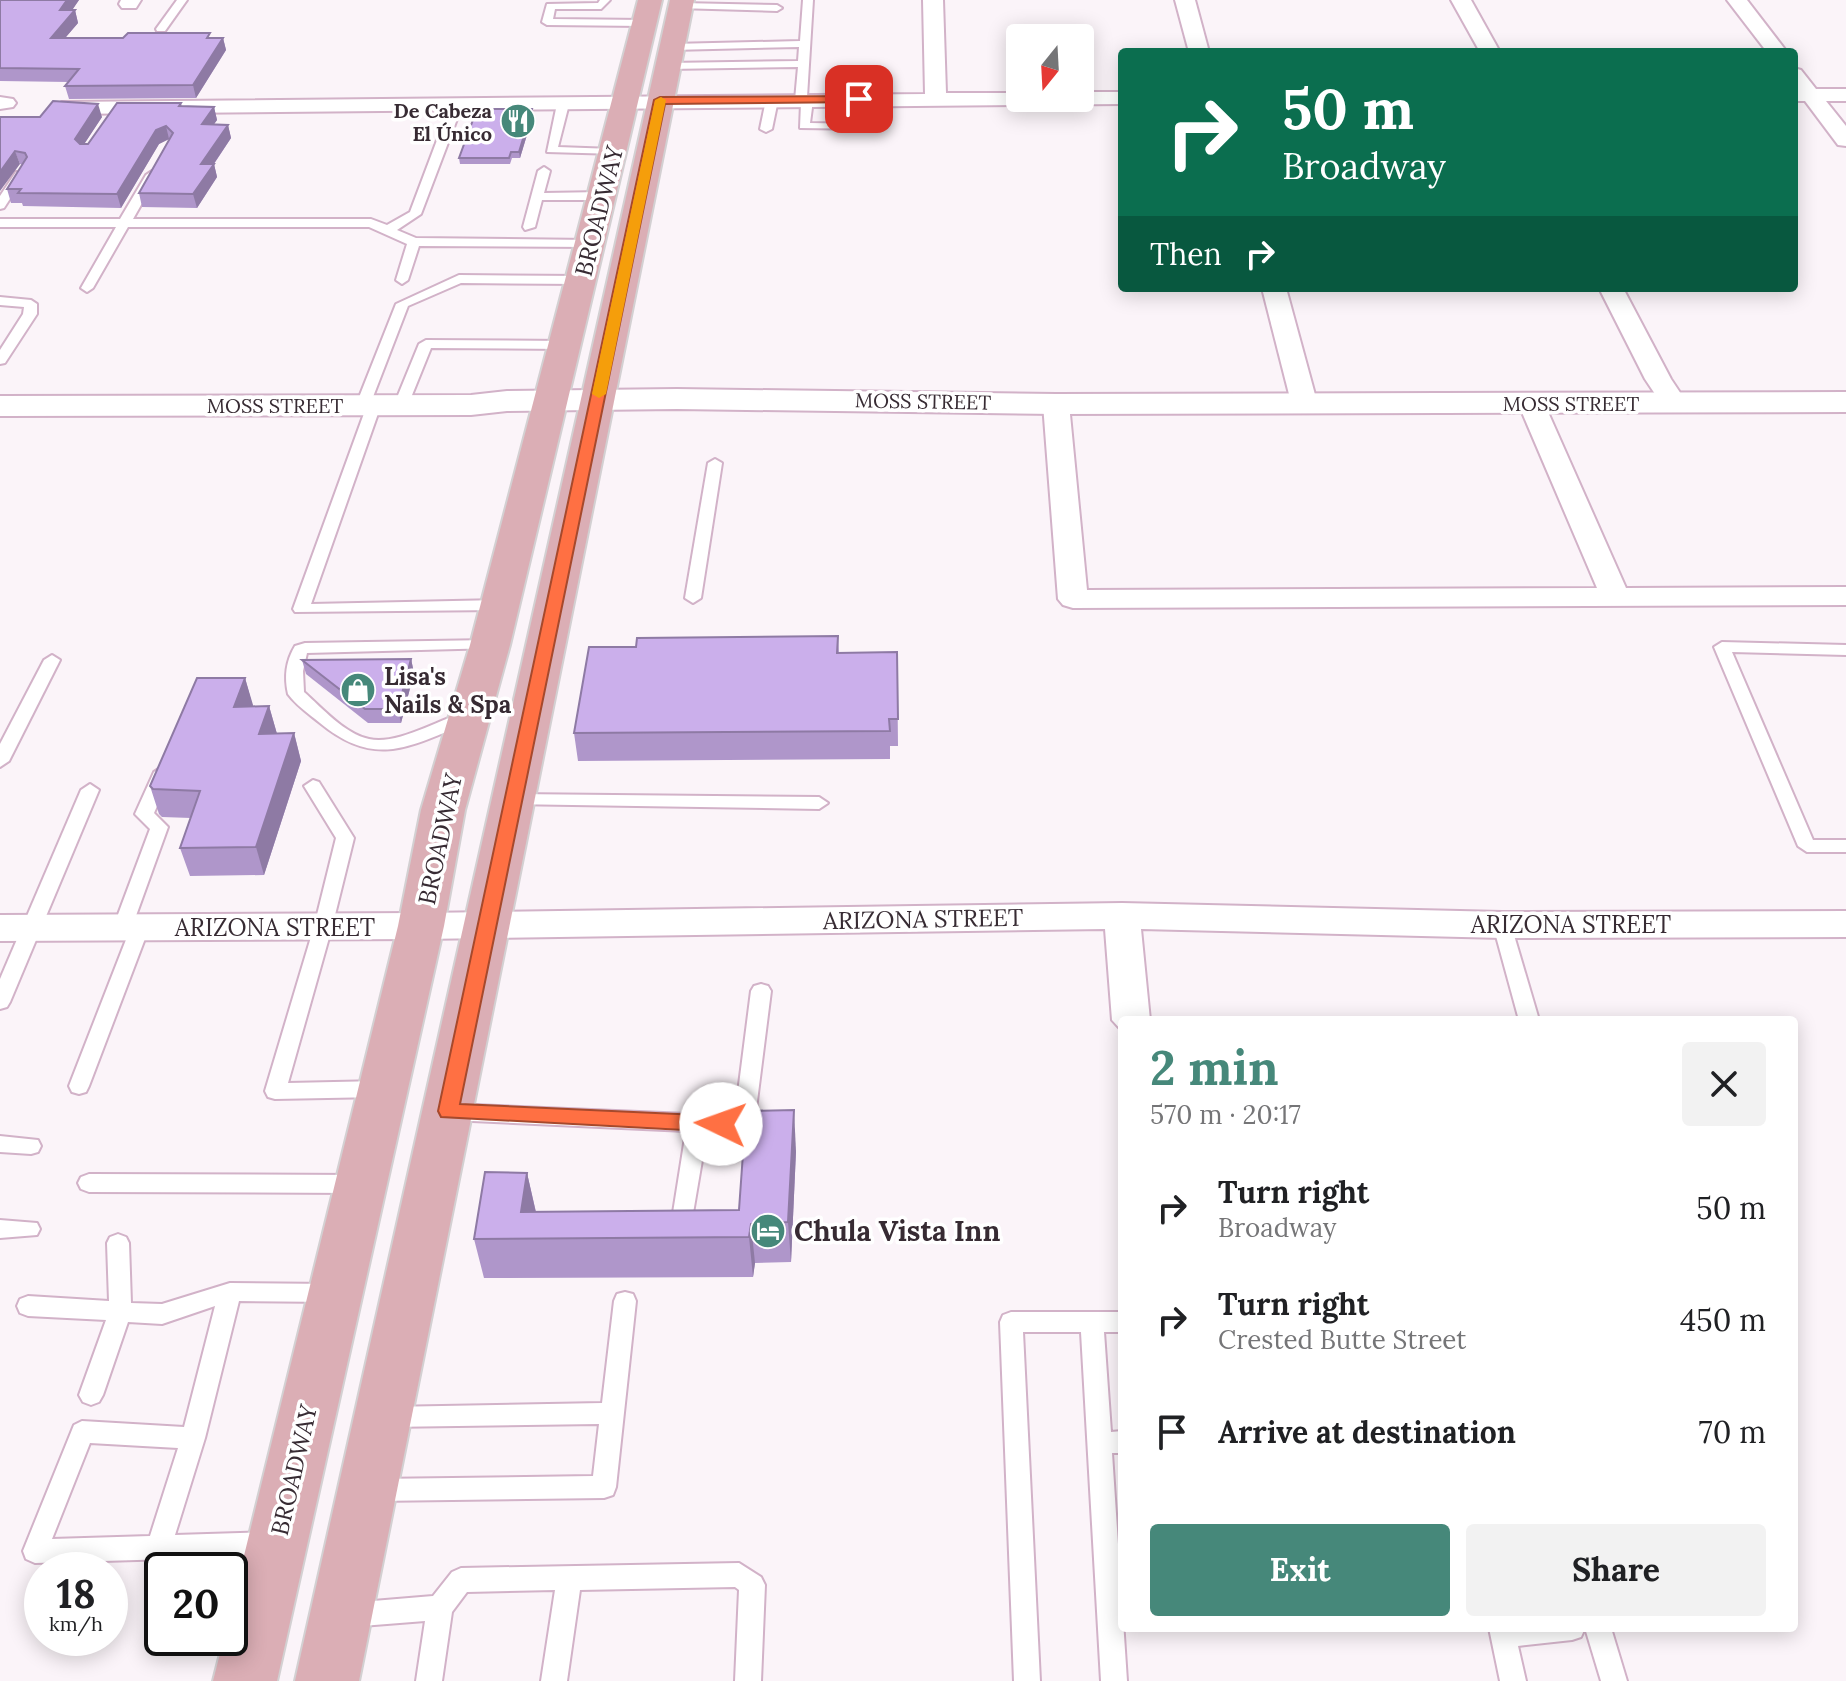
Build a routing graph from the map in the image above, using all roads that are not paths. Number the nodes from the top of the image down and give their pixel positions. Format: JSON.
{"nodes":[{"id":1,"x":182,"y":0,"type":"edge"},
{"id":2,"x":605,"y":0,"type":"edge"},
{"id":3,"x":808,"y":0,"type":"edge"},
{"id":4,"x":933,"y":0,"type":"edge"},
{"id":5,"x":1185,"y":0,"type":"edge"},
{"id":6,"x":1461,"y":0,"type":"edge"},
{"id":7,"x":1737,"y":0,"type":"edge"},
{"id":8,"x":682,"y":3,"type":"edge"},
{"id":9,"x":777,"y":8,"type":"dead end"},
{"id":10,"x":647,"y":11,"type":"edge"},
{"id":11,"x":161,"y":29,"type":"edge"},
{"id":12,"x":804,"y":44,"type":"junction"},
{"id":13,"x":1198,"y":48,"type":"edge"},
{"id":14,"x":1488,"y":48,"type":"edge"},
{"id":15,"x":1774,"y":48,"type":"edge"},
{"id":16,"x":670,"y":56,"type":"junction"},
{"id":17,"x":803,"y":64,"type":"junction"},
{"id":18,"x":1802,"y":95,"type":"edge"},
{"id":19,"x":1846,"y":95,"type":"edge"},
{"id":20,"x":1118,"y":98,"type":"edge"},
{"id":21,"x":936,"y":99,"type":"junction"},
{"id":22,"x":625,"y":100,"type":"junction"},
{"id":23,"x":660,"y":100,"type":"junction"},
{"id":24,"x":772,"y":100,"type":"junction"},
{"id":25,"x":804,"y":100,"type":"junction"},
{"id":26,"x":563,"y":104,"type":"junction"},
{"id":27,"x":62,"y":108,"type":"edge"},
{"id":28,"x":451,"y":119,"type":"dead end"},
{"id":29,"x":865,"y":127,"type":"dead end"},
{"id":30,"x":766,"y":129,"type":"dead end"},
{"id":31,"x":1846,"y":140,"type":"edge"},
{"id":32,"x":613,"y":152,"type":"junction"},
{"id":33,"x":161,"y":158,"type":"edge"},
{"id":34,"x":23,"y":169,"type":"edge"},
{"id":35,"x":544,"y":171,"type":"dead end"},
{"id":36,"x":602,"y":196,"type":"junction"},
{"id":37,"x":537,"y":197,"type":"junction"},
{"id":38,"x":0,"y":205,"type":"edge"},
{"id":39,"x":0,"y":223,"type":"edge"},
{"id":40,"x":126,"y":223,"type":"junction"},
{"id":41,"x":529,"y":227,"type":"dead end"},
{"id":42,"x":386,"y":231,"type":"junction"},
{"id":43,"x":414,"y":242,"type":"junction"},
{"id":44,"x":590,"y":244,"type":"junction"},
{"id":45,"x":402,"y":280,"type":"dead end"},
{"id":46,"x":582,"y":280,"type":"junction"},
{"id":47,"x":87,"y":288,"type":"dead end"},
{"id":48,"x":1275,"y":292,"type":"edge"},
{"id":49,"x":1613,"y":292,"type":"edge"},
{"id":50,"x":0,"y":301,"type":"edge"},
{"id":51,"x":566,"y":345,"type":"junction"},
{"id":52,"x":0,"y":360,"type":"edge"},
{"id":53,"x":598,"y":400,"type":"junction"},
{"id":54,"x":552,"y":401,"type":"junction"},
{"id":55,"x":1304,"y":402,"type":"junction"},
{"id":56,"x":1846,"y":402,"type":"edge"},
{"id":57,"x":1531,"y":403,"type":"junction"},
{"id":58,"x":1674,"y":403,"type":"junction"},
{"id":59,"x":1056,"y":404,"type":"junction"},
{"id":60,"x":379,"y":405,"type":"junction"},
{"id":61,"x":0,"y":406,"type":"edge"},
{"id":62,"x":715,"y":463,"type":"dead end"},
{"id":63,"x":1846,"y":596,"type":"edge"},
{"id":64,"x":693,"y":598,"type":"dead end"},
{"id":65,"x":1616,"y":598,"type":"junction"},
{"id":66,"x":500,"y":605,"type":"junction"},
{"id":67,"x":490,"y":645,"type":"junction"},
{"id":68,"x":1846,"y":650,"type":"edge"},
{"id":69,"x":52,"y":660,"type":"dead end"},
{"id":70,"x":469,"y":716,"type":"junction"},
{"id":71,"x":169,"y":759,"type":"edge"},
{"id":72,"x":0,"y":761,"type":"edge"},
{"id":73,"x":313,"y":786,"type":"dead end"},
{"id":74,"x":90,"y":790,"type":"dead end"},
{"id":75,"x":514,"y":800,"type":"junction"},
{"id":76,"x":819,"y":803,"type":"dead end"},
{"id":77,"x":1846,"y":846,"type":"edge"},
{"id":78,"x":1122,"y":916,"type":"junction"},
{"id":79,"x":1846,"y":924,"type":"edge"},
{"id":80,"x":488,"y":925,"type":"junction"},
{"id":81,"x":1502,"y":925,"type":"junction"},
{"id":82,"x":421,"y":926,"type":"junction"},
{"id":83,"x":323,"y":927,"type":"junction"},
{"id":84,"x":16,"y":928,"type":"edge"},
{"id":85,"x":131,"y":928,"type":"junction"},
{"id":86,"x":761,"y":991,"type":"dead end"},
{"id":87,"x":0,"y":1002,"type":"edge"},
{"id":88,"x":1131,"y":1016,"type":"edge"},
{"id":89,"x":1528,"y":1016,"type":"edge"},
{"id":90,"x":79,"y":1086,"type":"dead end"},
{"id":91,"x":383,"y":1089,"type":"junction"},
{"id":92,"x":448,"y":1111,"type":"junction"},
{"id":93,"x":698,"y":1123,"type":"junction"},
{"id":94,"x":0,"y":1144,"type":"edge"},
{"id":95,"x":31,"y":1146,"type":"dead end"},
{"id":96,"x":89,"y":1183,"type":"dead end"},
{"id":97,"x":361,"y":1184,"type":"junction"},
{"id":98,"x":683,"y":1219,"type":"edge"},
{"id":99,"x":0,"y":1229,"type":"edge"},
{"id":100,"x":29,"y":1229,"type":"dead end"},
{"id":101,"x":118,"y":1243,"type":"dead end"},
{"id":102,"x":230,"y":1292,"type":"junction"},
{"id":103,"x":335,"y":1293,"type":"junction"},
{"id":104,"x":625,"y":1301,"type":"dead end"},
{"id":105,"x":28,"y":1306,"type":"dead end"},
{"id":106,"x":120,"y":1312,"type":"junction"},
{"id":107,"x":1092,"y":1322,"type":"junction"},
{"id":108,"x":1118,"y":1322,"type":"edge"},
{"id":109,"x":91,"y":1395,"type":"dead end"},
{"id":110,"x":612,"y":1413,"type":"junction"},
{"id":111,"x":383,"y":1417,"type":"junction"},
{"id":112,"x":193,"y":1438,"type":"junction"},
{"id":113,"x":1111,"y":1442,"type":"edge"},
{"id":114,"x":368,"y":1490,"type":"junction"},
{"id":115,"x":277,"y":1544,"type":"junction"},
{"id":116,"x":159,"y":1548,"type":"junction"},
{"id":117,"x":569,"y":1578,"type":"junction"},
{"id":118,"x":440,"y":1608,"type":"junction"},
{"id":119,"x":341,"y":1616,"type":"junction"},
{"id":120,"x":1503,"y":1632,"type":"edge"},
{"id":121,"x":1599,"y":1632,"type":"edge"},
{"id":122,"x":245,"y":1681,"type":"edge"},
{"id":123,"x":327,"y":1681,"type":"edge"},
{"id":124,"x":429,"y":1681,"type":"edge"},
{"id":125,"x":554,"y":1681,"type":"edge"},
{"id":126,"x":748,"y":1681,"type":"edge"},
{"id":127,"x":1027,"y":1681,"type":"edge"},
{"id":128,"x":1114,"y":1681,"type":"edge"},
{"id":129,"x":1513,"y":1681,"type":"edge"},
{"id":130,"x":1614,"y":1681,"type":"edge"}],
"edges":[{"from":1,"to":11,"type":"lane"},
{"from":2,"to":10,"type":"lane"},
{"from":3,"to":12,"type":"lane"},
{"from":4,"to":21,"type":"street"},
{"from":5,"to":13,"type":"street"},
{"from":6,"to":14,"type":"street"},
{"from":7,"to":15,"type":"street"},
{"from":8,"to":9,"type":"lane"},
{"from":8,"to":16,"type":"main road","name":"BROADWAY"},
{"from":10,"to":22,"type":"main road","name":"BROADWAY"},
{"from":12,"to":16,"type":"lane"},
{"from":12,"to":17,"type":"lane"},
{"from":16,"to":17,"type":"lane"},
{"from":16,"to":23,"type":"main road","name":"BROADWAY"},
{"from":17,"to":25,"type":"lane"},
{"from":18,"to":19,"type":"street"},
{"from":18,"to":31,"type":"street"},
{"from":20,"to":21,"type":"street"},
{"from":21,"to":25,"type":"street"},
{"from":22,"to":23,"type":"street"},
{"from":22,"to":26,"type":"street"},
{"from":22,"to":32,"type":"main road","name":"BROADWAY"},
{"from":23,"to":24,"type":"street"},
{"from":23,"to":53,"type":"main road","name":"BROADWAY"},
{"from":24,"to":25,"type":"street"},
{"from":24,"to":30,"type":"lane"},
{"from":25,"to":29,"type":"lane"},
{"from":26,"to":27,"type":"street"},
{"from":26,"to":32,"type":"lane"},
{"from":28,"to":42,"type":"lane"},
{"from":32,"to":36,"type":"main road","name":"BROADWAY"},
{"from":33,"to":40,"type":"lane"},
{"from":34,"to":38,"type":"lane"},
{"from":35,"to":37,"type":"lane"},
{"from":36,"to":37,"type":"lane"},
{"from":36,"to":44,"type":"main road","name":"BROADWAY"},
{"from":37,"to":41,"type":"lane"},
{"from":39,"to":40,"type":"lane"},
{"from":40,"to":42,"type":"lane"},
{"from":40,"to":47,"type":"lane"},
{"from":42,"to":43,"type":"lane"},
{"from":43,"to":44,"type":"lane"},
{"from":43,"to":45,"type":"lane"},
{"from":44,"to":46,"type":"main road","name":"BROADWAY"},
{"from":46,"to":51,"type":"main road","name":"BROADWAY"},
{"from":46,"to":60,"type":"lane"},
{"from":48,"to":55,"type":"street"},
{"from":49,"to":58,"type":"street"},
{"from":50,"to":52,"type":"lane"},
{"from":51,"to":54,"type":"main road","name":"BROADWAY"},
{"from":51,"to":60,"type":"lane"},
{"from":53,"to":54,"type":"street","name":"MOSS STREET"},
{"from":53,"to":59,"type":"street","name":"MOSS STREET"},
{"from":53,"to":75,"type":"main road","name":"BROADWAY"},
{"from":54,"to":60,"type":"street","name":"MOSS STREET"},
{"from":54,"to":66,"type":"main road","name":"BROADWAY"},
{"from":55,"to":57,"type":"street","name":"MOSS STREET"},
{"from":55,"to":59,"type":"street","name":"MOSS STREET"},
{"from":56,"to":58,"type":"street","name":"MOSS STREET"},
{"from":57,"to":58,"type":"street","name":"MOSS STREET"},
{"from":57,"to":65,"type":"street"},
{"from":59,"to":65,"type":"street"},
{"from":60,"to":61,"type":"street","name":"MOSS STREET"},
{"from":60,"to":66,"type":"lane"},
{"from":62,"to":64,"type":"lane"},
{"from":63,"to":65,"type":"street"},
{"from":66,"to":67,"type":"main road","name":"BROADWAY"},
{"from":67,"to":70,"type":"main road","name":"BROADWAY"},
{"from":67,"to":70,"type":"lane"},
{"from":68,"to":77,"type":"lane"},
{"from":69,"to":72,"type":"lane"},
{"from":70,"to":82,"type":"main road","name":"BROADWAY"},
{"from":71,"to":85,"type":"lane"},
{"from":73,"to":83,"type":"lane"},
{"from":74,"to":84,"type":"lane"},
{"from":75,"to":76,"type":"lane"},
{"from":75,"to":80,"type":"main road","name":"BROADWAY"},
{"from":78,"to":80,"type":"street","name":"ARIZONA STREET"},
{"from":78,"to":81,"type":"street","name":"ARIZONA STREET"},
{"from":78,"to":88,"type":"street"},
{"from":79,"to":81,"type":"street","name":"ARIZONA STREET"},
{"from":80,"to":82,"type":"street","name":"ARIZONA STREET"},
{"from":80,"to":92,"type":"main road","name":"BROADWAY"},
{"from":81,"to":89,"type":"lane"},
{"from":82,"to":83,"type":"street","name":"ARIZONA STREET"},
{"from":82,"to":91,"type":"main road","name":"BROADWAY"},
{"from":83,"to":85,"type":"street","name":"ARIZONA STREET"},
{"from":83,"to":91,"type":"lane"},
{"from":84,"to":85,"type":"street","name":"ARIZONA STREET"},
{"from":84,"to":87,"type":"lane"},
{"from":85,"to":90,"type":"lane"},
{"from":86,"to":93,"type":"lane"},
{"from":91,"to":97,"type":"main road","name":"BROADWAY"},
{"from":92,"to":93,"type":"lane"},
{"from":92,"to":111,"type":"main road","name":"BROADWAY"},
{"from":93,"to":98,"type":"lane"},
{"from":94,"to":95,"type":"lane"},
{"from":96,"to":97,"type":"lane"},
{"from":97,"to":103,"type":"main road","name":"BROADWAY"},
{"from":99,"to":100,"type":"lane"},
{"from":101,"to":106,"type":"lane"},
{"from":102,"to":103,"type":"lane"},
{"from":102,"to":106,"type":"lane"},
{"from":102,"to":112,"type":"lane"},
{"from":103,"to":115,"type":"main road","name":"BROADWAY"},
{"from":104,"to":110,"type":"lane"},
{"from":105,"to":106,"type":"lane"},
{"from":106,"to":109,"type":"lane"},
{"from":107,"to":108,"type":"lane"},
{"from":107,"to":113,"type":"lane"},
{"from":107,"to":127,"type":"lane"},
{"from":110,"to":111,"type":"lane"},
{"from":110,"to":114,"type":"lane"},
{"from":111,"to":114,"type":"main road","name":"BROADWAY"},
{"from":112,"to":116,"type":"lane"},
{"from":112,"to":116,"type":"lane"},
{"from":113,"to":128,"type":"lane"},
{"from":114,"to":119,"type":"main road","name":"BROADWAY"},
{"from":115,"to":116,"type":"lane"},
{"from":115,"to":122,"type":"main road","name":"BROADWAY"},
{"from":117,"to":118,"type":"lane"},
{"from":117,"to":125,"type":"lane"},
{"from":117,"to":126,"type":"lane"},
{"from":118,"to":119,"type":"lane"},
{"from":118,"to":124,"type":"lane"},
{"from":119,"to":123,"type":"main road","name":"BROADWAY"},
{"from":120,"to":129,"type":"lane"},
{"from":121,"to":130,"type":"lane"}]}
